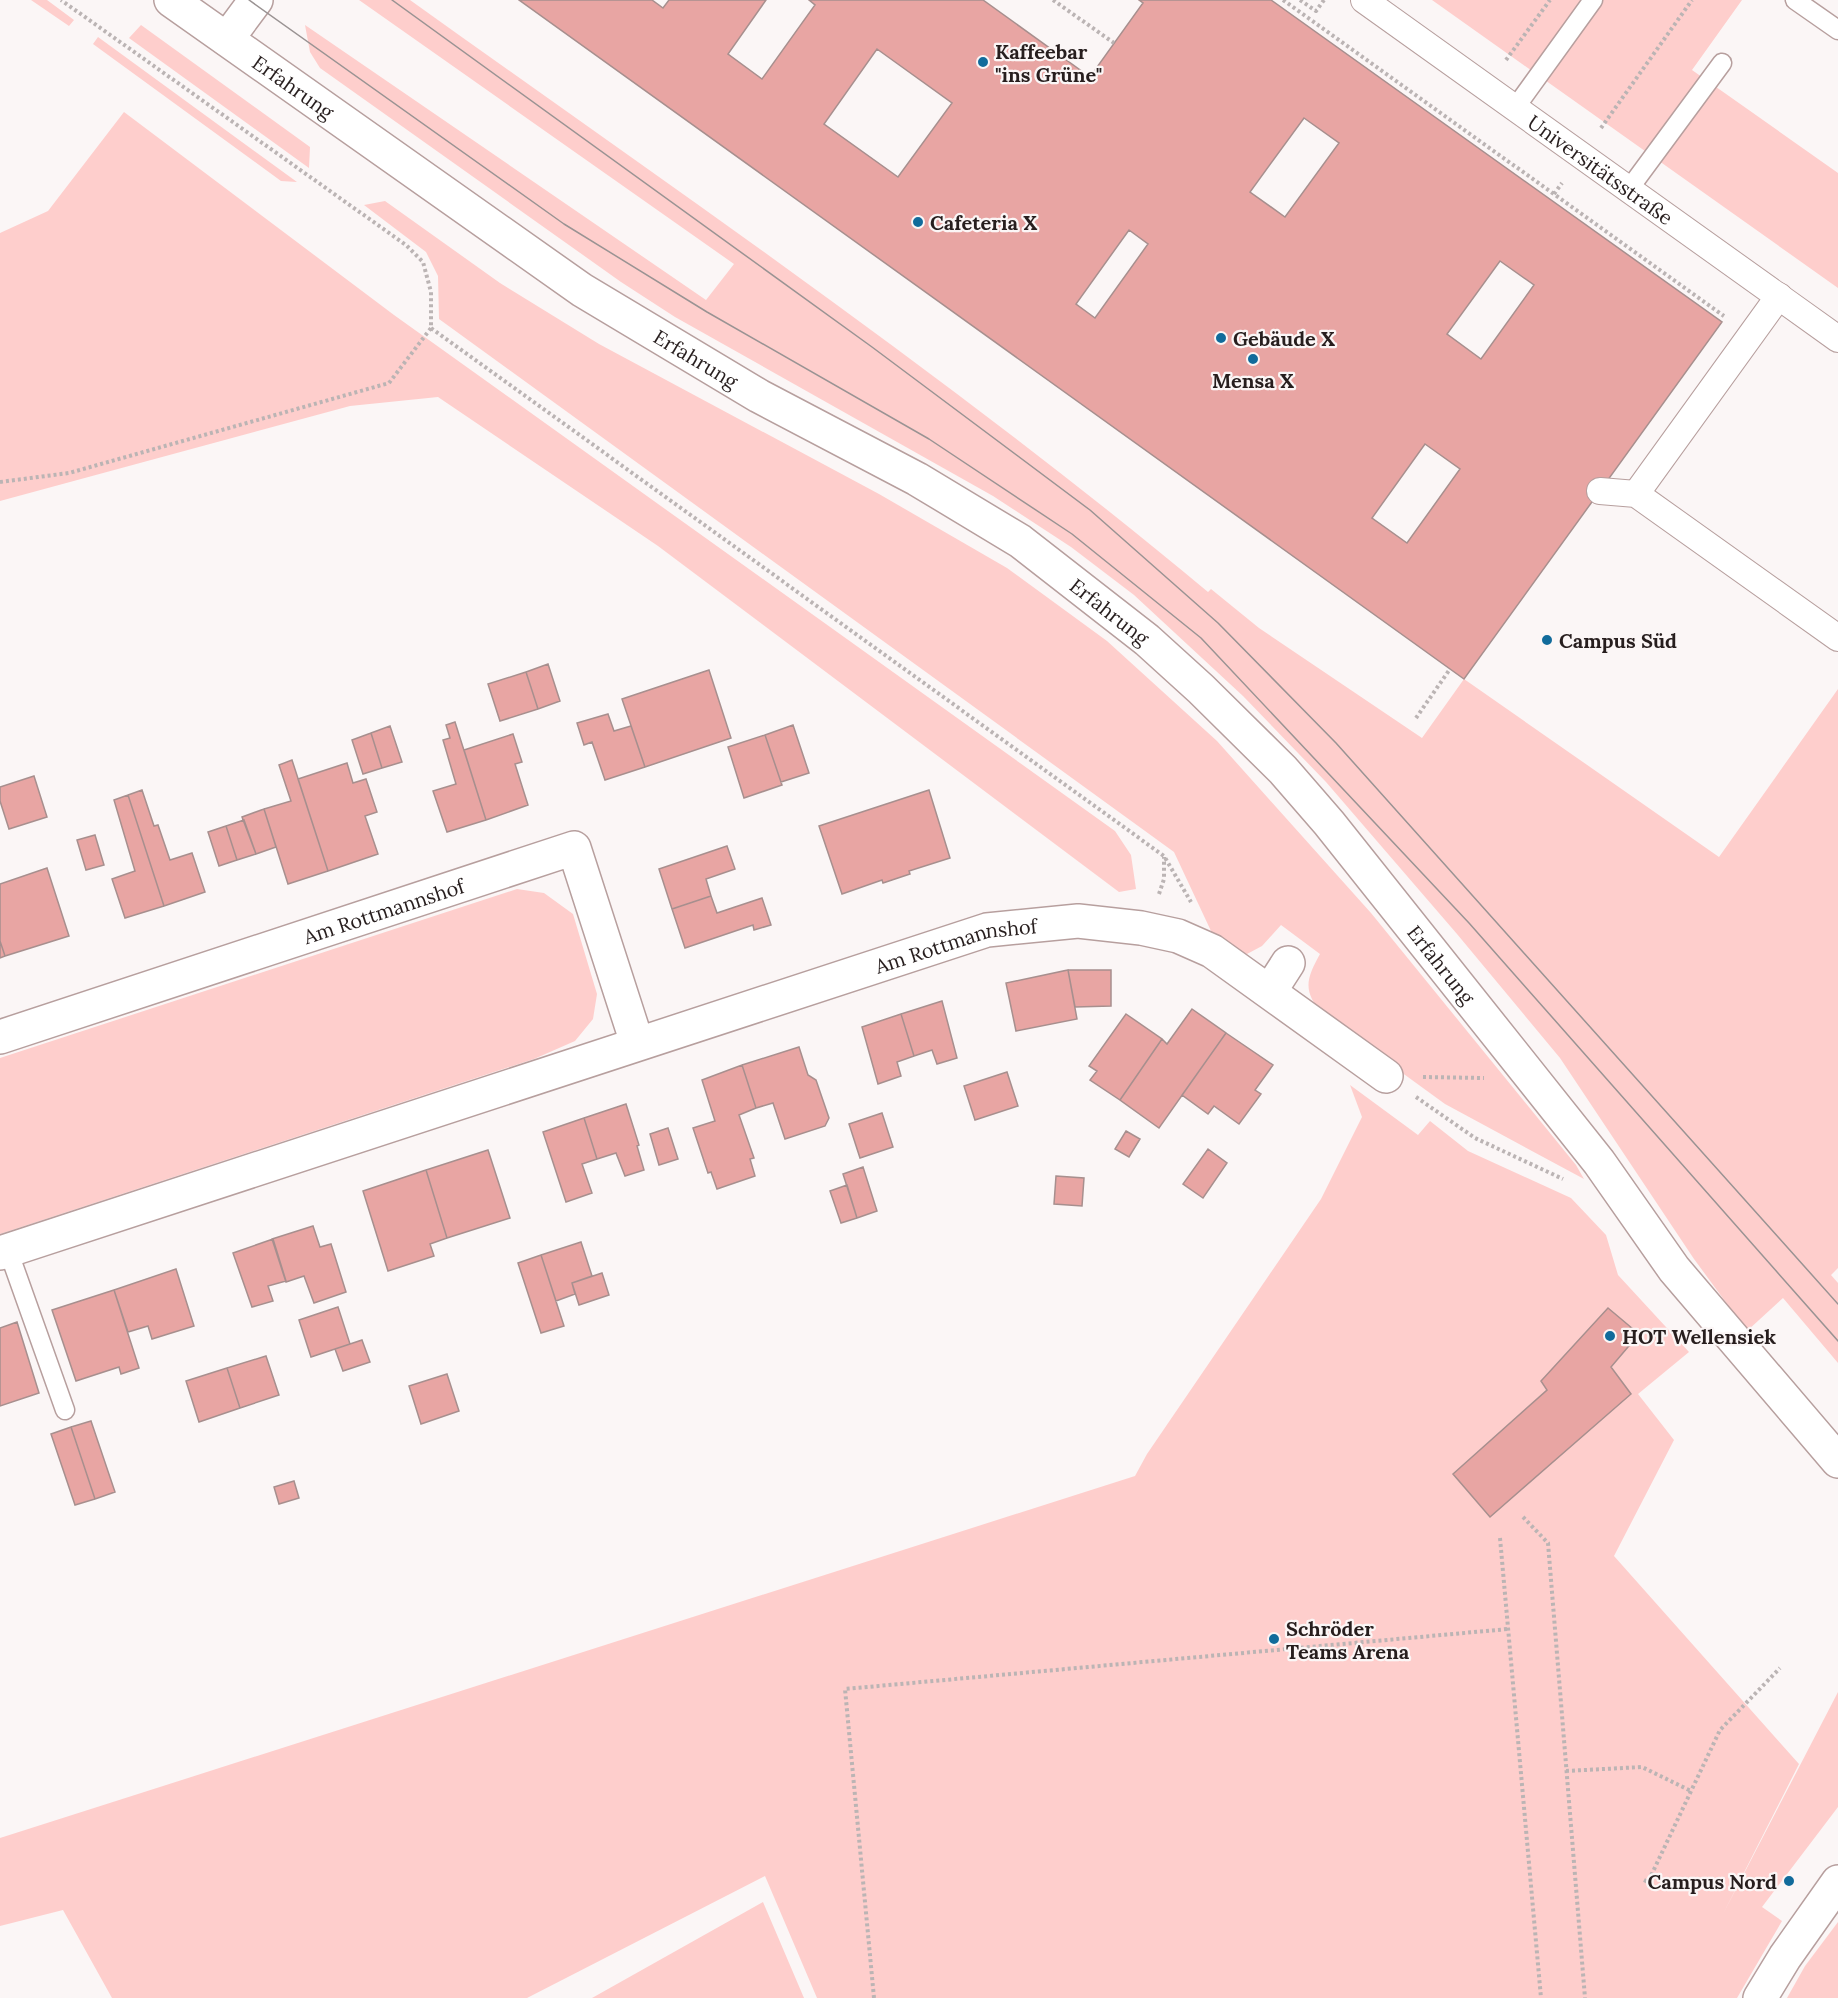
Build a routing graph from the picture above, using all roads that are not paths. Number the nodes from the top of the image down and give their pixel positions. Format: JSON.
{"nodes":[{"id":1,"x":171,"y":0,"type":"edge"},
{"id":2,"x":256,"y":0,"type":"edge"},
{"id":3,"x":1364,"y":0,"type":"edge"},
{"id":4,"x":1593,"y":0,"type":"edge"},
{"id":5,"x":1795,"y":0,"type":"edge"},
{"id":6,"x":1838,"y":30,"type":"edge"},
{"id":7,"x":227,"y":39,"type":"junction"},
{"id":8,"x":1722,"y":63,"type":"dead end"},
{"id":9,"x":1515,"y":108,"type":"junction"},
{"id":10,"x":1629,"y":189,"type":"junction"},
{"id":11,"x":1779,"y":296,"type":"junction"},
{"id":12,"x":1838,"y":339,"type":"edge"},
{"id":13,"x":1600,"y":491,"type":"dead end"},
{"id":14,"x":1636,"y":494,"type":"junction"},
{"id":15,"x":1838,"y":638,"type":"edge"},
{"id":16,"x":1288,"y":963,"type":"dead end"},
{"id":17,"x":1270,"y":991,"type":"junction"},
{"id":18,"x":0,"y":1037,"type":"edge"},
{"id":19,"x":637,"y":1042,"type":"junction"},
{"id":20,"x":1386,"y":1076,"type":"road end"},
{"id":21,"x":4,"y":1252,"type":"edge"},
{"id":22,"x":65,"y":1410,"type":"dead end"},
{"id":23,"x":1838,"y":1461,"type":"edge"},
{"id":24,"x":1838,"y":1882,"type":"edge"},
{"id":25,"x":1760,"y":1998,"type":"edge"}],
"edges":[{"from":1,"to":7,"type":"street","name":"Erfahrung"},
{"from":2,"to":7,"type":"street"},
{"from":3,"to":9,"type":"street","name":"Universitätsstraße"},
{"from":4,"to":9,"type":"lane"},
{"from":5,"to":6,"type":"lane"},
{"from":7,"to":23,"type":"street","name":"Erfahrung"},
{"from":8,"to":10,"type":"lane"},
{"from":9,"to":10,"type":"street","name":"Universitätsstraße"},
{"from":10,"to":11,"type":"street","name":"Universitätsstraße"},
{"from":11,"to":12,"type":"street","name":"Universitätsstraße"},
{"from":11,"to":14,"type":"street"},
{"from":13,"to":14,"type":"street"},
{"from":14,"to":15,"type":"street"},
{"from":16,"to":17,"type":"street"},
{"from":17,"to":19,"type":"street","name":"Am Rottmannshof"},
{"from":17,"to":20,"type":"street","name":"Am Rottmannshof"},
{"from":18,"to":19,"type":"street","name":"Am Rottmannshof"},
{"from":19,"to":21,"type":"street","name":"Am Rottmannshof"},
{"from":21,"to":22,"type":"lane"},
{"from":24,"to":25,"type":"street"}]}
